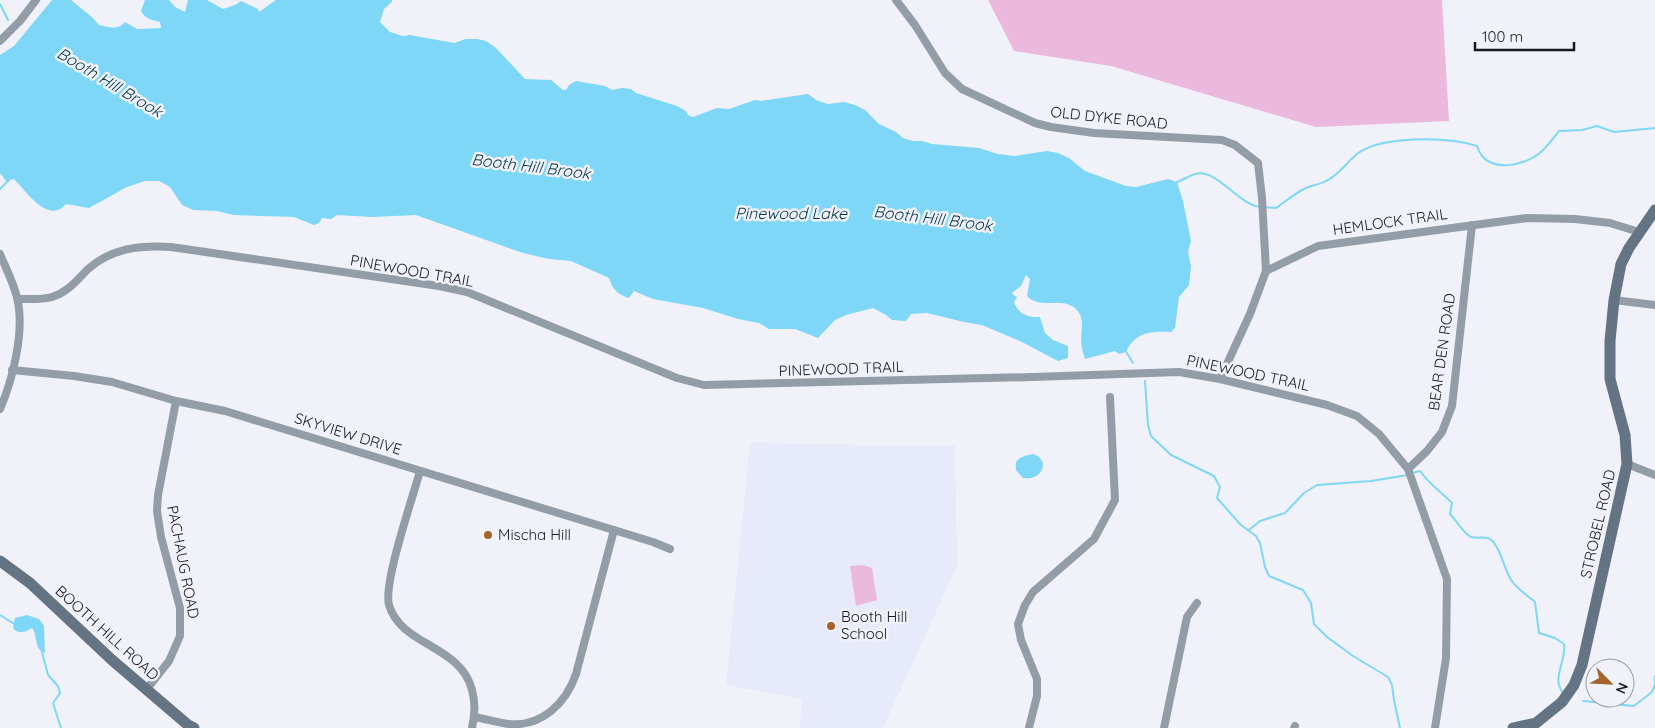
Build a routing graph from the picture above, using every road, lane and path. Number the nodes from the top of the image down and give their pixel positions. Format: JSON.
{"nodes":[{"id":1,"x":36,"y":0,"type":"edge"},
{"id":2,"x":896,"y":0,"type":"edge"},
{"id":3,"x":0,"y":41,"type":"edge"},
{"id":4,"x":1655,"y":210,"type":"edge"},
{"id":5,"x":1472,"y":225,"type":"junction"},
{"id":6,"x":1639,"y":232,"type":"junction"},
{"id":7,"x":0,"y":254,"type":"edge"},
{"id":8,"x":1266,"y":271,"type":"junction"},
{"id":9,"x":18,"y":299,"type":"junction"},
{"id":10,"x":1614,"y":300,"type":"junction"},
{"id":11,"x":1655,"y":305,"type":"edge"},
{"id":12,"x":12,"y":370,"type":"junction"},
{"id":13,"x":1220,"y":379,"type":"junction"},
{"id":14,"x":1110,"y":396,"type":"dead end"},
{"id":15,"x":176,"y":401,"type":"junction"},
{"id":16,"x":0,"y":409,"type":"edge"},
{"id":17,"x":1627,"y":464,"type":"junction"},
{"id":18,"x":420,"y":471,"type":"junction"},
{"id":19,"x":1410,"y":473,"type":"junction"},
{"id":20,"x":1655,"y":475,"type":"edge"},
{"id":21,"x":614,"y":530,"type":"junction"},
{"id":22,"x":670,"y":549,"type":"dead end"},
{"id":23,"x":0,"y":560,"type":"edge"},
{"id":24,"x":1197,"y":604,"type":"dead end"},
{"id":25,"x":146,"y":690,"type":"junction"},
{"id":26,"x":475,"y":717,"type":"junction"},
{"id":27,"x":194,"y":728,"type":"edge"},
{"id":28,"x":472,"y":728,"type":"edge"},
{"id":29,"x":1029,"y":728,"type":"edge"},
{"id":30,"x":1164,"y":728,"type":"edge"},
{"id":31,"x":1436,"y":728,"type":"edge"},
{"id":32,"x":1513,"y":728,"type":"edge"}],
"edges":[{"from":1,"to":3,"type":"street"},
{"from":2,"to":8,"type":"street","name":"OLD DYKE ROAD"},
{"from":4,"to":6,"type":"street","name":"STROBEL ROAD"},
{"from":5,"to":6,"type":"street","name":"HEMLOCK TRAIL"},
{"from":5,"to":8,"type":"street","name":"HEMLOCK TRAIL"},
{"from":5,"to":19,"type":"street","name":"BEAR DEN ROAD"},
{"from":6,"to":10,"type":"street","name":"STROBEL ROAD"},
{"from":7,"to":9,"type":"street"},
{"from":8,"to":13,"type":"street"},
{"from":9,"to":12,"type":"street"},
{"from":9,"to":13,"type":"street","name":"PINEWOOD TRAIL"},
{"from":10,"to":11,"type":"street"},
{"from":10,"to":17,"type":"street","name":"STROBEL ROAD"},
{"from":12,"to":15,"type":"street","name":"SKYVIEW DRIVE"},
{"from":12,"to":16,"type":"street"},
{"from":13,"to":19,"type":"street","name":"PINEWOOD TRAIL"},
{"from":14,"to":29,"type":"street"},
{"from":15,"to":18,"type":"street","name":"SKYVIEW DRIVE"},
{"from":15,"to":25,"type":"street","name":"PACHAUG ROAD"},
{"from":17,"to":20,"type":"street"},
{"from":17,"to":32,"type":"street","name":"STROBEL ROAD"},
{"from":18,"to":21,"type":"street","name":"SKYVIEW DRIVE"},
{"from":18,"to":26,"type":"street"},
{"from":19,"to":31,"type":"street","name":"PINEWOOD TRAIL"},
{"from":21,"to":22,"type":"street","name":"SKYVIEW DRIVE"},
{"from":21,"to":26,"type":"street"},
{"from":23,"to":25,"type":"street","name":"BOOTH HILL ROAD"},
{"from":24,"to":30,"type":"street"},
{"from":25,"to":27,"type":"street","name":"BOOTH HILL ROAD"},
{"from":26,"to":28,"type":"street"}]}
